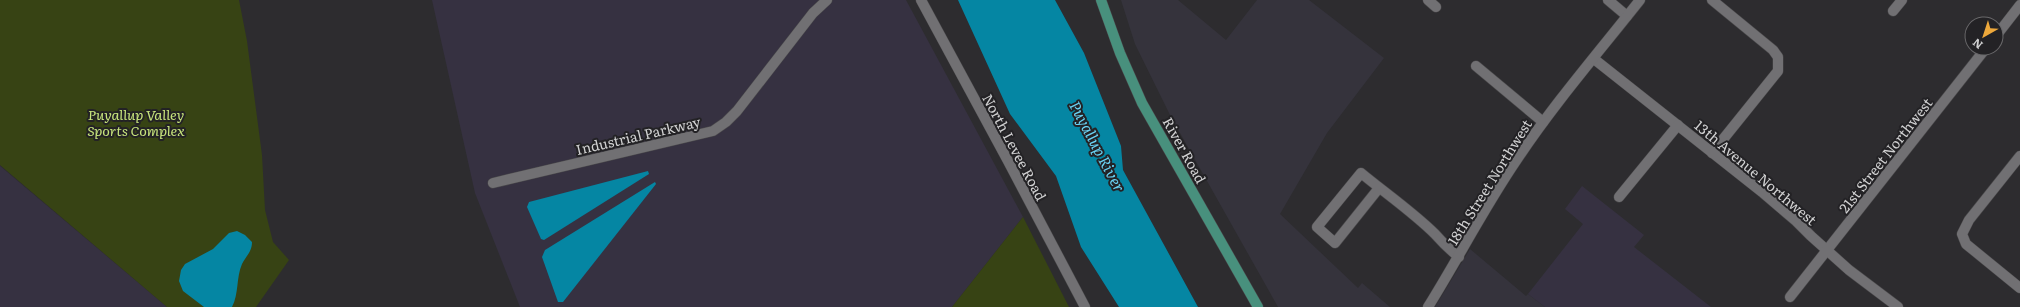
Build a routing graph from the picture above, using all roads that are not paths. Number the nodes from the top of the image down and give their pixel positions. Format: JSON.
{"nodes":[{"id":1,"x":827,"y":0,"type":"edge"},
{"id":2,"x":921,"y":0,"type":"edge"},
{"id":3,"x":1101,"y":0,"type":"edge"},
{"id":4,"x":1428,"y":0,"type":"edge"},
{"id":5,"x":1608,"y":0,"type":"edge"},
{"id":6,"x":1640,"y":0,"type":"edge"},
{"id":7,"x":1712,"y":0,"type":"edge"},
{"id":8,"x":1902,"y":0,"type":"edge"},
{"id":9,"x":2020,"y":5,"type":"edge"},
{"id":10,"x":1436,"y":7,"type":"dead end"},
{"id":11,"x":1893,"y":11,"type":"dead end"},
{"id":12,"x":1627,"y":16,"type":"junction"},
{"id":13,"x":2004,"y":26,"type":"edge"},
{"id":14,"x":1980,"y":56,"type":"edge"},
{"id":15,"x":1594,"y":59,"type":"junction"},
{"id":16,"x":1476,"y":66,"type":"dead end"},
{"id":17,"x":1542,"y":122,"type":"junction"},
{"id":18,"x":1678,"y":124,"type":"junction"},
{"id":19,"x":1712,"y":153,"type":"junction"},
{"id":20,"x":2020,"y":156,"type":"edge"},
{"id":21,"x":493,"y":183,"type":"dead end"},
{"id":22,"x":1379,"y":188,"type":"junction"},
{"id":23,"x":1619,"y":197,"type":"dead end"},
{"id":24,"x":1828,"y":250,"type":"junction"},
{"id":25,"x":1459,"y":257,"type":"junction"},
{"id":26,"x":2020,"y":288,"type":"edge"},
{"id":27,"x":1790,"y":297,"type":"dead end"},
{"id":28,"x":1085,"y":307,"type":"edge"},
{"id":29,"x":1258,"y":307,"type":"edge"},
{"id":30,"x":1428,"y":307,"type":"edge"},
{"id":31,"x":1898,"y":307,"type":"edge"}],
"edges":[{"from":1,"to":21,"type":"street","name":"Industrial Parkway"},
{"from":2,"to":28,"type":"street","name":"North Levee Road"},
{"from":3,"to":29,"type":"main road","name":"River Road"},
{"from":4,"to":10,"type":"street"},
{"from":5,"to":12,"type":"street"},
{"from":6,"to":12,"type":"street","name":"18th Street Northwest"},
{"from":7,"to":19,"type":"street"},
{"from":8,"to":11,"type":"street"},
{"from":9,"to":13,"type":"street"},
{"from":12,"to":15,"type":"street","name":"18th Street Northwest"},
{"from":14,"to":24,"type":"street","name":"21st Street Northwest"},
{"from":15,"to":17,"type":"street","name":"18th Street Northwest"},
{"from":15,"to":18,"type":"street","name":"13th Avenue Northwest"},
{"from":16,"to":17,"type":"street"},
{"from":17,"to":25,"type":"street","name":"18th Street Northwest"},
{"from":18,"to":19,"type":"street","name":"13th Avenue Northwest"},
{"from":18,"to":23,"type":"street"},
{"from":19,"to":24,"type":"street","name":"13th Avenue Northwest"},
{"from":20,"to":26,"type":"street"},
{"from":22,"to":22,"type":"street"},
{"from":22,"to":25,"type":"street"},
{"from":24,"to":27,"type":"street","name":"21st Street Northwest"},
{"from":24,"to":31,"type":"street","name":"13th Avenue Northwest"},
{"from":25,"to":30,"type":"street","name":"18th Street Northwest"}]}
